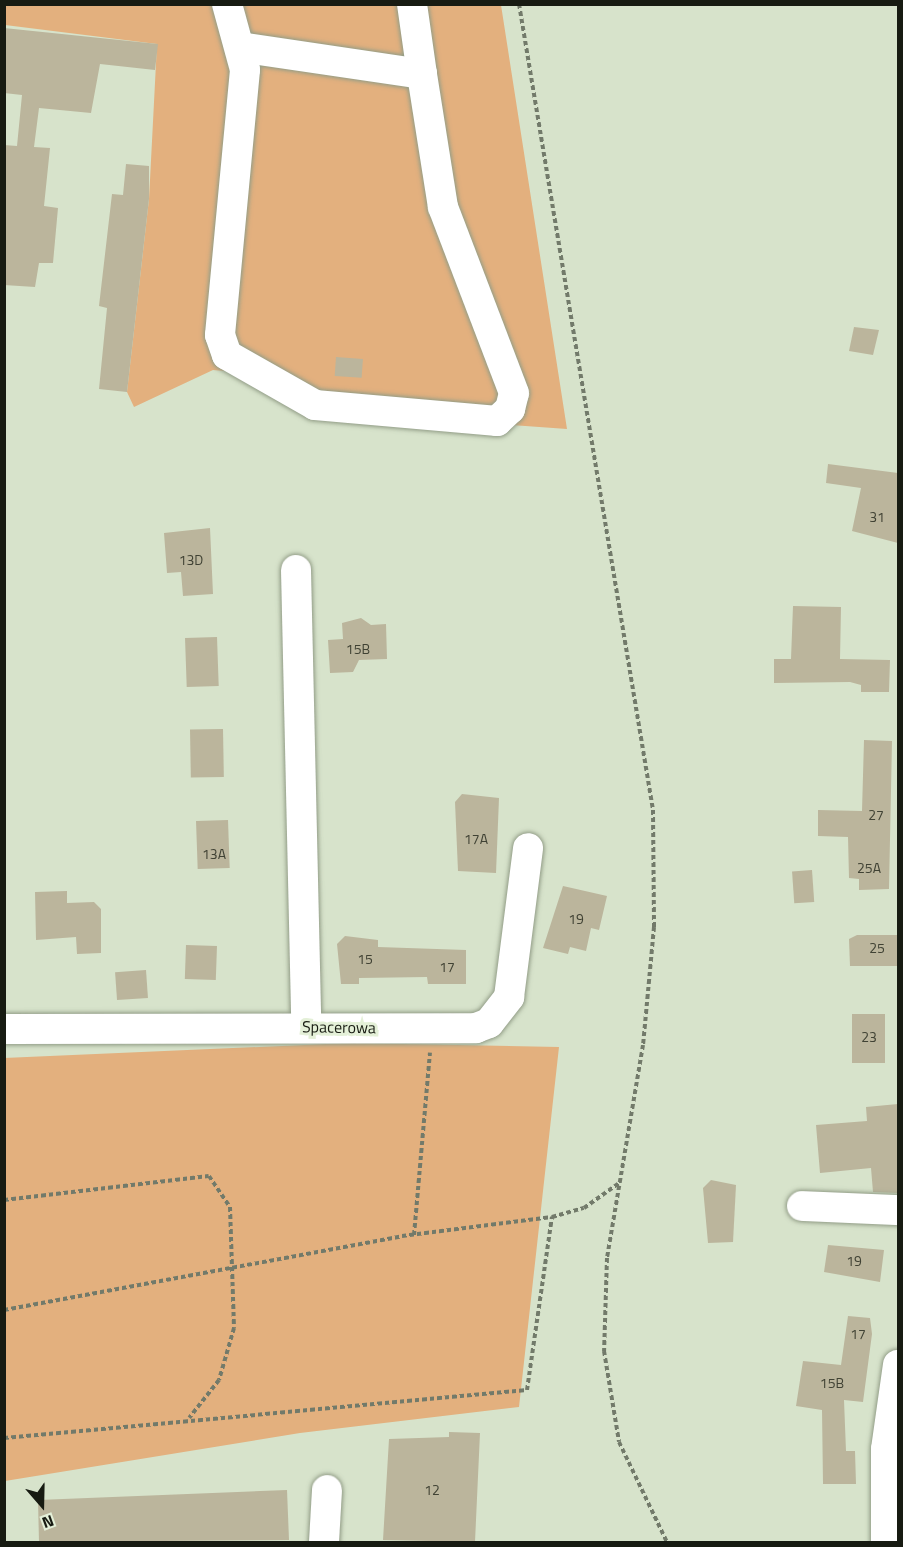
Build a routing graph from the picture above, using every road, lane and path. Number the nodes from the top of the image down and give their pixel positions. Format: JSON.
{"nodes":[{"id":1,"x":227,"y":4,"type":"edge"},
{"id":2,"x":412,"y":4,"type":"edge"},
{"id":3,"x":519,"y":4,"type":"edge"},
{"id":4,"x":240,"y":48,"type":"junction"},
{"id":5,"x":422,"y":74,"type":"junction"},
{"id":6,"x":296,"y":570,"type":"dead end"},
{"id":7,"x":528,"y":848,"type":"dead end"},
{"id":8,"x":306,"y":1026,"type":"junction"},
{"id":9,"x":4,"y":1029,"type":"edge"},
{"id":10,"x":432,"y":1030,"type":"junction"},
{"id":11,"x":619,"y":1183,"type":"junction"},
{"id":12,"x":4,"y":1200,"type":"edge"},
{"id":13,"x":802,"y":1206,"type":"dead end"},
{"id":14,"x":898,"y":1210,"type":"edge"},
{"id":15,"x":552,"y":1217,"type":"junction"},
{"id":16,"x":414,"y":1235,"type":"junction"},
{"id":17,"x":233,"y":1268,"type":"junction"},
{"id":18,"x":4,"y":1310,"type":"edge"},
{"id":19,"x":898,"y":1365,"type":"edge"},
{"id":20,"x":189,"y":1418,"type":"junction"},
{"id":21,"x":4,"y":1438,"type":"edge"},
{"id":22,"x":327,"y":1490,"type":"dead end"},
{"id":23,"x":324,"y":1542,"type":"edge"},
{"id":24,"x":667,"y":1542,"type":"edge"},
{"id":25,"x":886,"y":1542,"type":"edge"}],
"edges":[{"from":1,"to":4,"type":"street"},
{"from":2,"to":5,"type":"street"},
{"from":3,"to":11,"type":"path"},
{"from":4,"to":5,"type":"street"},
{"from":4,"to":5,"type":"street"},
{"from":6,"to":8,"type":"street"},
{"from":7,"to":10,"type":"street","name":"Spacerowa"},
{"from":8,"to":9,"type":"street","name":"Spacerowa"},
{"from":8,"to":10,"type":"street","name":"Spacerowa"},
{"from":10,"to":16,"type":"path"},
{"from":11,"to":15,"type":"path"},
{"from":11,"to":24,"type":"path"},
{"from":12,"to":17,"type":"path"},
{"from":13,"to":14,"type":"street"},
{"from":15,"to":16,"type":"path"},
{"from":15,"to":20,"type":"path"},
{"from":16,"to":17,"type":"path"},
{"from":17,"to":18,"type":"path"},
{"from":17,"to":20,"type":"path"},
{"from":19,"to":25,"type":"street"},
{"from":20,"to":21,"type":"path"},
{"from":22,"to":23,"type":"street"}]}
